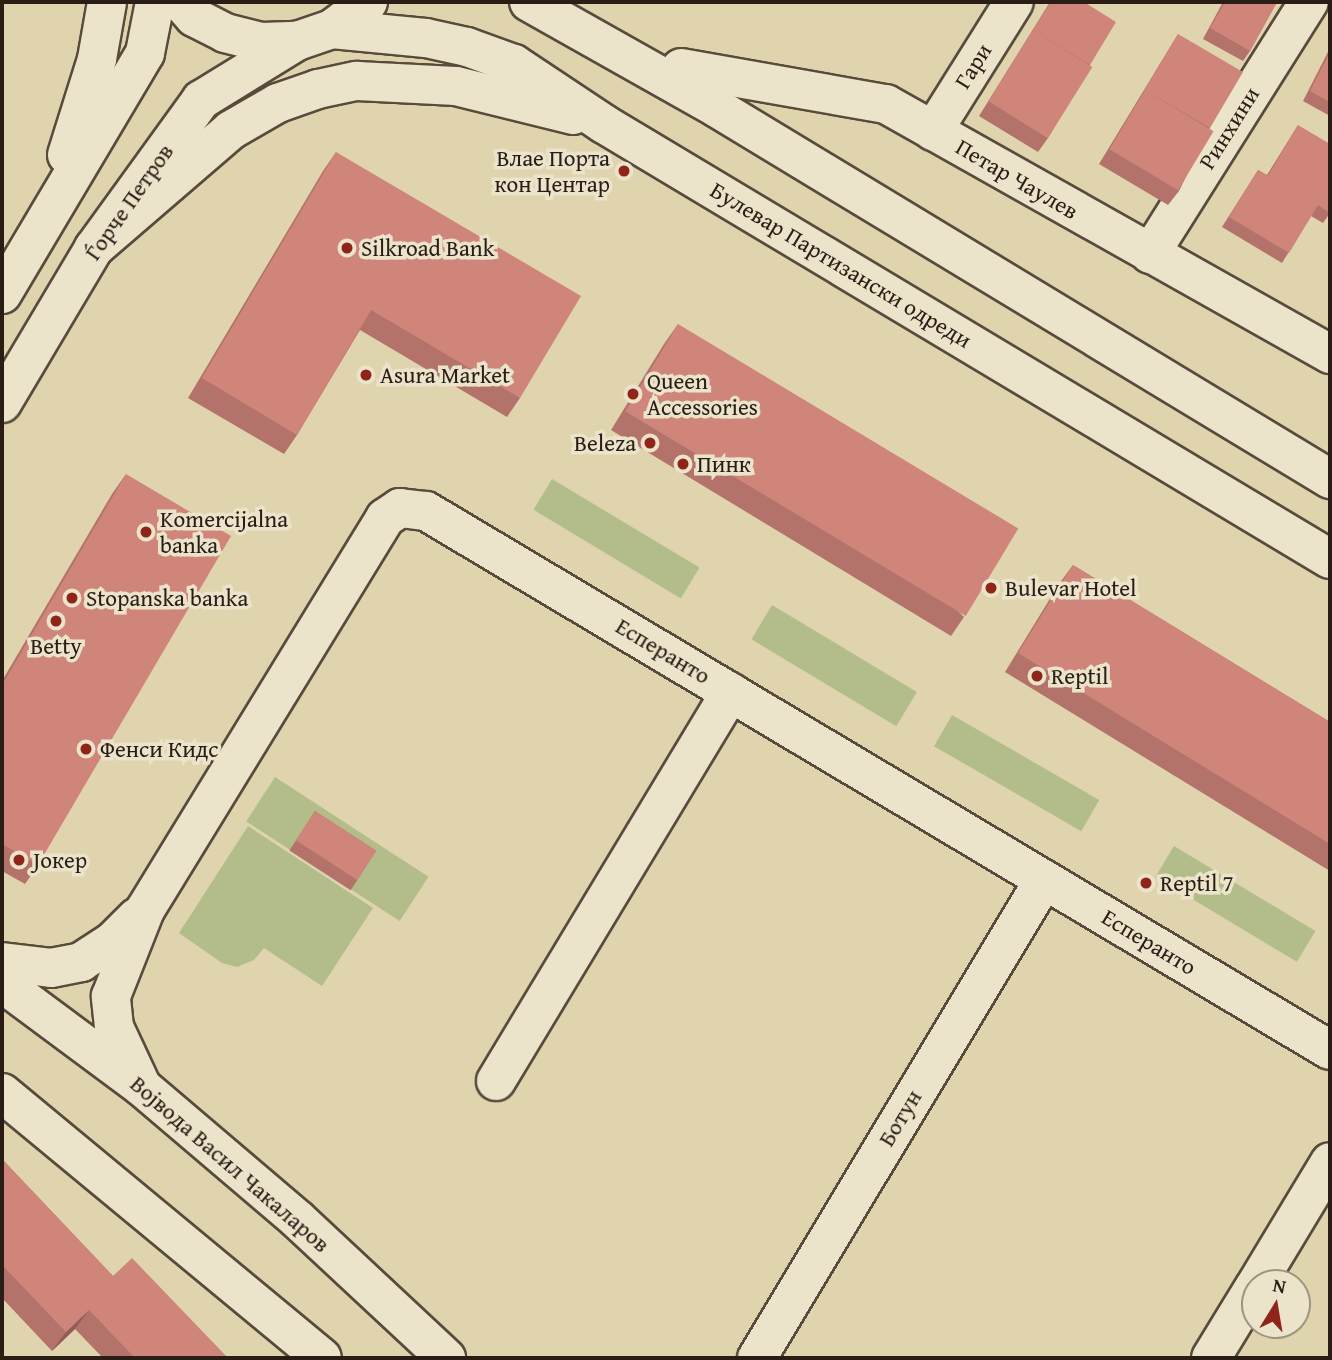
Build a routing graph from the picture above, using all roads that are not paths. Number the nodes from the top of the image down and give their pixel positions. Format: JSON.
{"nodes":[{"id":1,"x":107,"y":2,"type":"edge"},
{"id":2,"x":155,"y":2,"type":"edge"},
{"id":3,"x":181,"y":2,"type":"edge"},
{"id":4,"x":368,"y":2,"type":"edge"},
{"id":5,"x":529,"y":2,"type":"edge"},
{"id":6,"x":580,"y":2,"type":"edge"},
{"id":7,"x":1014,"y":2,"type":"edge"},
{"id":8,"x":1309,"y":2,"type":"edge"},
{"id":9,"x":315,"y":35,"type":"junction"},
{"id":10,"x":681,"y":68,"type":"junction"},
{"id":11,"x":717,"y":108,"type":"junction"},
{"id":12,"x":604,"y":124,"type":"junction"},
{"id":13,"x":933,"y":131,"type":"junction"},
{"id":14,"x":62,"y":188,"type":"junction"},
{"id":15,"x":94,"y":248,"type":"junction"},
{"id":16,"x":1150,"y":254,"type":"junction"},
{"id":17,"x":2,"y":294,"type":"edge"},
{"id":18,"x":1330,"y":354,"type":"edge"},
{"id":19,"x":2,"y":403,"type":"edge"},
{"id":20,"x":1330,"y":479,"type":"edge"},
{"id":21,"x":1330,"y":559,"type":"edge"},
{"id":22,"x":731,"y":692,"type":"junction"},
{"id":23,"x":1044,"y":880,"type":"junction"},
{"id":24,"x":145,"y":910,"type":"junction"},
{"id":25,"x":2,"y":962,"type":"edge"},
{"id":26,"x":2,"y":983,"type":"edge"},
{"id":27,"x":1330,"y":1050,"type":"edge"},
{"id":28,"x":496,"y":1081,"type":"dead end"},
{"id":29,"x":142,"y":1087,"type":"junction"},
{"id":30,"x":2,"y":1093,"type":"edge"},
{"id":31,"x":1330,"y":1161,"type":"edge"},
{"id":32,"x":1265,"y":1269,"type":"edge"},
{"id":33,"x":1241,"y":1309,"type":"edge"},
{"id":34,"x":756,"y":1357,"type":"edge"},
{"id":35,"x":322,"y":1358,"type":"edge"},
{"id":36,"x":446,"y":1358,"type":"edge"},
{"id":37,"x":1212,"y":1358,"type":"edge"}],
"edges":[{"from":1,"to":14,"type":"street"},
{"from":2,"to":14,"type":"street"},
{"from":3,"to":9,"type":"street","name":"Булевар Партизански одреди"},
{"from":4,"to":9,"type":"street","name":"Ѓорче Петров"},
{"from":5,"to":11,"type":"street"},
{"from":6,"to":10,"type":"street"},
{"from":7,"to":13,"type":"street","name":"Гари"},
{"from":8,"to":16,"type":"street","name":"Ринхини"},
{"from":9,"to":12,"type":"street","name":"Булевар Партизански одреди"},
{"from":9,"to":15,"type":"street","name":"Ѓорче Петров"},
{"from":10,"to":11,"type":"street"},
{"from":10,"to":13,"type":"street","name":"Петар Чаулев"},
{"from":11,"to":20,"type":"street"},
{"from":12,"to":15,"type":"street"},
{"from":12,"to":21,"type":"street","name":"Булевар Партизански одреди"},
{"from":13,"to":16,"type":"street","name":"Петар Чаулев"},
{"from":14,"to":17,"type":"street"},
{"from":15,"to":19,"type":"street","name":"Ѓорче Петров"},
{"from":16,"to":18,"type":"street","name":"Петар Чаулев"},
{"from":22,"to":23,"type":"street","name":"Есперанто"},
{"from":22,"to":24,"type":"street","name":"Есперанто"},
{"from":22,"to":28,"type":"street"},
{"from":23,"to":27,"type":"street","name":"Есперанто"},
{"from":23,"to":34,"type":"street","name":"Ботун"},
{"from":24,"to":25,"type":"street","name":"Есперанто"},
{"from":24,"to":29,"type":"street","name":"Есперанто"},
{"from":26,"to":29,"type":"street","name":"Војвода Васил Чакаларов"},
{"from":29,"to":36,"type":"street","name":"Војвода Васил Чакаларов"},
{"from":30,"to":35,"type":"street"},
{"from":31,"to":32,"type":"street"},
{"from":33,"to":37,"type":"street"}]}
